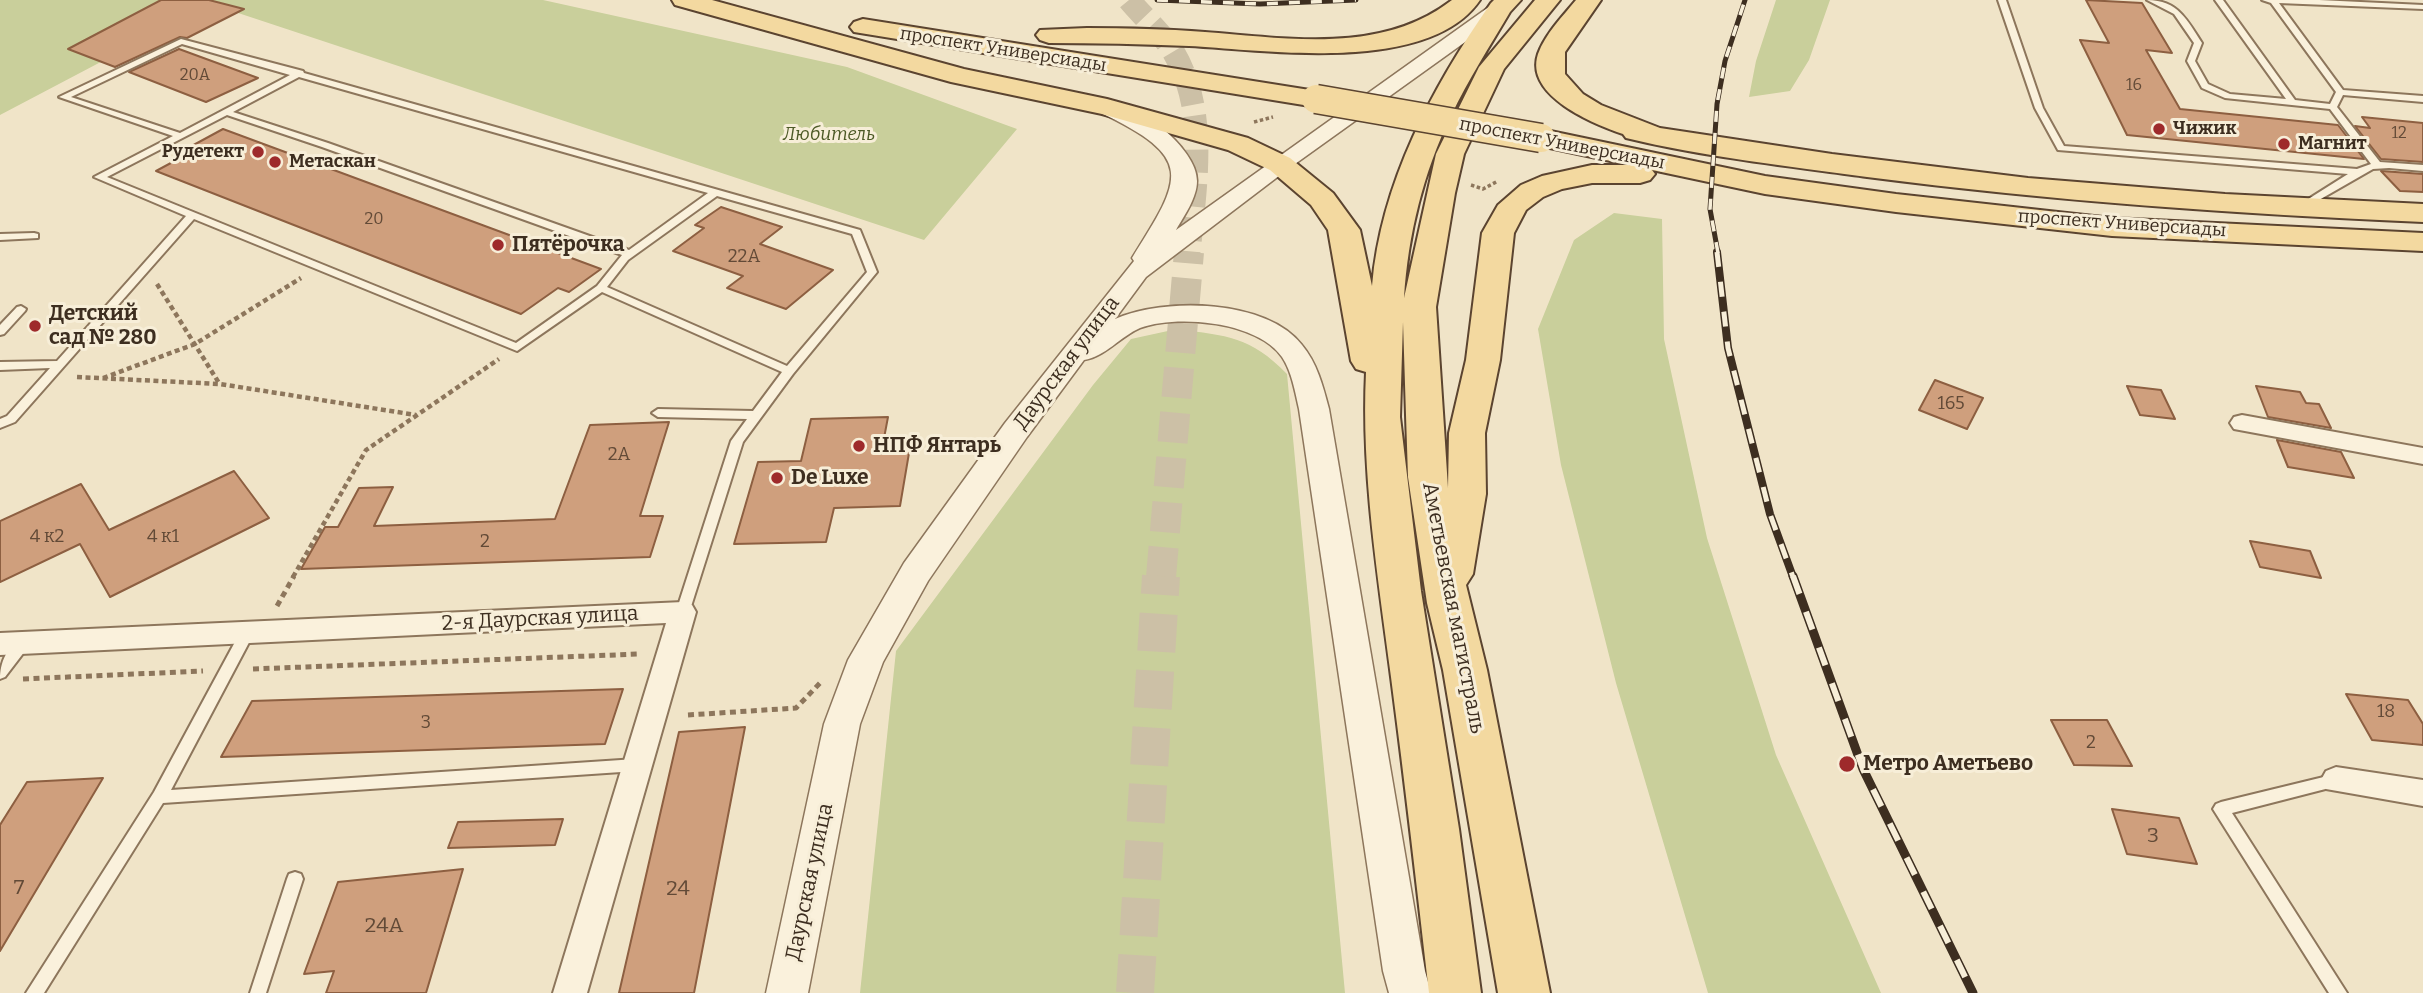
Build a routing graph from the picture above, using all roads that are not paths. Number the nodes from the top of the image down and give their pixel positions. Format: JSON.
{"nodes":[{"id":1,"x":684,"y":0,"type":"edge"},
{"id":2,"x":706,"y":0,"type":"edge"},
{"id":3,"x":1468,"y":0,"type":"edge"},
{"id":4,"x":1548,"y":0,"type":"edge"},
{"id":5,"x":1589,"y":0,"type":"edge"},
{"id":6,"x":2002,"y":0,"type":"edge"},
{"id":7,"x":2151,"y":0,"type":"edge"},
{"id":8,"x":2219,"y":0,"type":"edge"},
{"id":9,"x":2266,"y":0,"type":"edge"},
{"id":10,"x":2273,"y":0,"type":"edge"},
{"id":11,"x":864,"y":2,"type":"dead end"},
{"id":12,"x":1504,"y":4,"type":"edge"},
{"id":13,"x":2423,"y":7,"type":"edge"},
{"id":14,"x":1049,"y":35,"type":"junction"},
{"id":15,"x":300,"y":73,"type":"junction"},
{"id":16,"x":1321,"y":89,"type":"junction"},
{"id":17,"x":2340,"y":92,"type":"junction"},
{"id":18,"x":2423,"y":99,"type":"edge"},
{"id":19,"x":2292,"y":102,"type":"junction"},
{"id":20,"x":1107,"y":107,"type":"junction"},
{"id":21,"x":2333,"y":107,"type":"junction"},
{"id":22,"x":225,"y":112,"type":"junction"},
{"id":23,"x":1544,"y":127,"type":"junction"},
{"id":24,"x":181,"y":136,"type":"junction"},
{"id":25,"x":1661,"y":137,"type":"junction"},
{"id":26,"x":1280,"y":164,"type":"junction"},
{"id":27,"x":2377,"y":165,"type":"junction"},
{"id":28,"x":2423,"y":168,"type":"edge"},
{"id":29,"x":2358,"y":172,"type":"junction"},
{"id":30,"x":1765,"y":185,"type":"junction"},
{"id":31,"x":716,"y":192,"type":"junction"},
{"id":32,"x":2300,"y":208,"type":"junction"},
{"id":33,"x":2423,"y":213,"type":"edge"},
{"id":34,"x":192,"y":215,"type":"junction"},
{"id":35,"x":34,"y":236,"type":"dead end"},
{"id":36,"x":0,"y":237,"type":"edge"},
{"id":37,"x":2423,"y":242,"type":"edge"},
{"id":38,"x":630,"y":254,"type":"junction"},
{"id":39,"x":1137,"y":271,"type":"junction"},
{"id":40,"x":601,"y":288,"type":"junction"},
{"id":41,"x":21,"y":309,"type":"dead end"},
{"id":42,"x":0,"y":332,"type":"edge"},
{"id":43,"x":60,"y":364,"type":"junction"},
{"id":44,"x":0,"y":366,"type":"edge"},
{"id":45,"x":1063,"y":369,"type":"junction"},
{"id":46,"x":789,"y":370,"type":"junction"},
{"id":47,"x":658,"y":413,"type":"dead end"},
{"id":48,"x":756,"y":415,"type":"junction"},
{"id":49,"x":1382,"y":418,"type":"junction"},
{"id":50,"x":2242,"y":423,"type":"dead end"},
{"id":51,"x":0,"y":424,"type":"edge"},
{"id":52,"x":2423,"y":456,"type":"edge"},
{"id":53,"x":1448,"y":603,"type":"junction"},
{"id":54,"x":683,"y":612,"type":"junction"},
{"id":55,"x":255,"y":633,"type":"junction"},
{"id":56,"x":11,"y":644,"type":"edge"},
{"id":57,"x":7,"y":676,"type":"edge"},
{"id":58,"x":636,"y":765,"type":"junction"},
{"id":59,"x":2336,"y":779,"type":"joint"},
{"id":60,"x":2423,"y":793,"type":"edge"},
{"id":61,"x":159,"y":797,"type":"junction"},
{"id":62,"x":295,"y":879,"type":"dead end"},
{"id":63,"x":34,"y":993,"type":"edge"},
{"id":64,"x":258,"y":993,"type":"edge"},
{"id":65,"x":570,"y":993,"type":"edge"},
{"id":66,"x":788,"y":993,"type":"edge"},
{"id":67,"x":1410,"y":993,"type":"edge"},
{"id":68,"x":1455,"y":993,"type":"edge"},
{"id":69,"x":1524,"y":993,"type":"edge"},
{"id":70,"x":2339,"y":993,"type":"edge"}],
"edges":[{"from":1,"to":20,"type":"main road"},
{"from":2,"to":16,"type":"main road","name":"проспект Универсиады"},
{"from":3,"to":14,"type":"main road"},
{"from":4,"to":53,"type":"main road","name":"Аметьевская магистраль"},
{"from":5,"to":25,"type":"main road"},
{"from":6,"to":29,"type":"lane"},
{"from":7,"to":19,"type":"lane"},
{"from":8,"to":19,"type":"lane"},
{"from":9,"to":10,"type":"lane"},
{"from":10,"to":13,"type":"lane"},
{"from":10,"to":17,"type":"lane"},
{"from":11,"to":14,"type":"main road","name":"проспект Универсиады"},
{"from":12,"to":26,"type":"street","name":"Даурская улица"},
{"from":12,"to":49,"type":"main road","name":"Аметьевская магистраль"},
{"from":14,"to":16,"type":"main road","name":"проспект Универсиады"},
{"from":15,"to":22,"type":"lane"},
{"from":15,"to":24,"type":"lane"},
{"from":15,"to":31,"type":"lane"},
{"from":16,"to":23,"type":"main road","name":"проспект Универсиады","bridge":true},
{"from":17,"to":18,"type":"lane"},
{"from":17,"to":21,"type":"lane"},
{"from":19,"to":21,"type":"lane"},
{"from":20,"to":26,"type":"main road"},
{"from":20,"to":39,"type":"street"},
{"from":21,"to":27,"type":"lane"},
{"from":22,"to":24,"type":"lane"},
{"from":22,"to":38,"type":"lane"},
{"from":23,"to":25,"type":"main road","name":"проспект Универсиады"},
{"from":23,"to":30,"type":"main road","name":"проспект Универсиады"},
{"from":24,"to":34,"type":"lane"},
{"from":25,"to":32,"type":"main road","name":"проспект Универсиады"},
{"from":26,"to":39,"type":"street","name":"Даурская улица"},
{"from":26,"to":49,"type":"main road"},
{"from":27,"to":28,"type":"lane"},
{"from":27,"to":29,"type":"lane"},
{"from":29,"to":32,"type":"lane"},
{"from":30,"to":37,"type":"main road","name":"проспект Универсиады"},
{"from":30,"to":53,"type":"main road"},
{"from":31,"to":38,"type":"lane"},
{"from":31,"to":46,"type":"lane"},
{"from":32,"to":33,"type":"main road","name":"проспект Универсиады"},
{"from":34,"to":40,"type":"lane"},
{"from":34,"to":43,"type":"lane"},
{"from":35,"to":36,"type":"lane"},
{"from":38,"to":40,"type":"lane"},
{"from":39,"to":45,"type":"street","name":"Даурская улица"},
{"from":40,"to":46,"type":"lane"},
{"from":41,"to":42,"type":"lane"},
{"from":43,"to":44,"type":"lane"},
{"from":43,"to":51,"type":"lane"},
{"from":45,"to":66,"type":"street","name":"Даурская улица"},
{"from":45,"to":67,"type":"street"},
{"from":46,"to":48,"type":"lane"},
{"from":47,"to":48,"type":"lane"},
{"from":48,"to":54,"type":"lane"},
{"from":49,"to":68,"type":"main road","name":"Аметьевская магистраль"},
{"from":50,"to":52,"type":"street"},
{"from":53,"to":69,"type":"main road","name":"Аметьевская магистраль"},
{"from":54,"to":55,"type":"street","name":"2-я Даурская улица"},
{"from":54,"to":58,"type":"street"},
{"from":55,"to":56,"type":"street","name":"2-я Даурская улица"},
{"from":55,"to":61,"type":"lane"},
{"from":56,"to":57,"type":"lane"},
{"from":58,"to":61,"type":"lane"},
{"from":58,"to":65,"type":"street"},
{"from":59,"to":60,"type":"street"},
{"from":59,"to":70,"type":"lane"},
{"from":61,"to":63,"type":"lane"},
{"from":62,"to":64,"type":"lane"}]}
